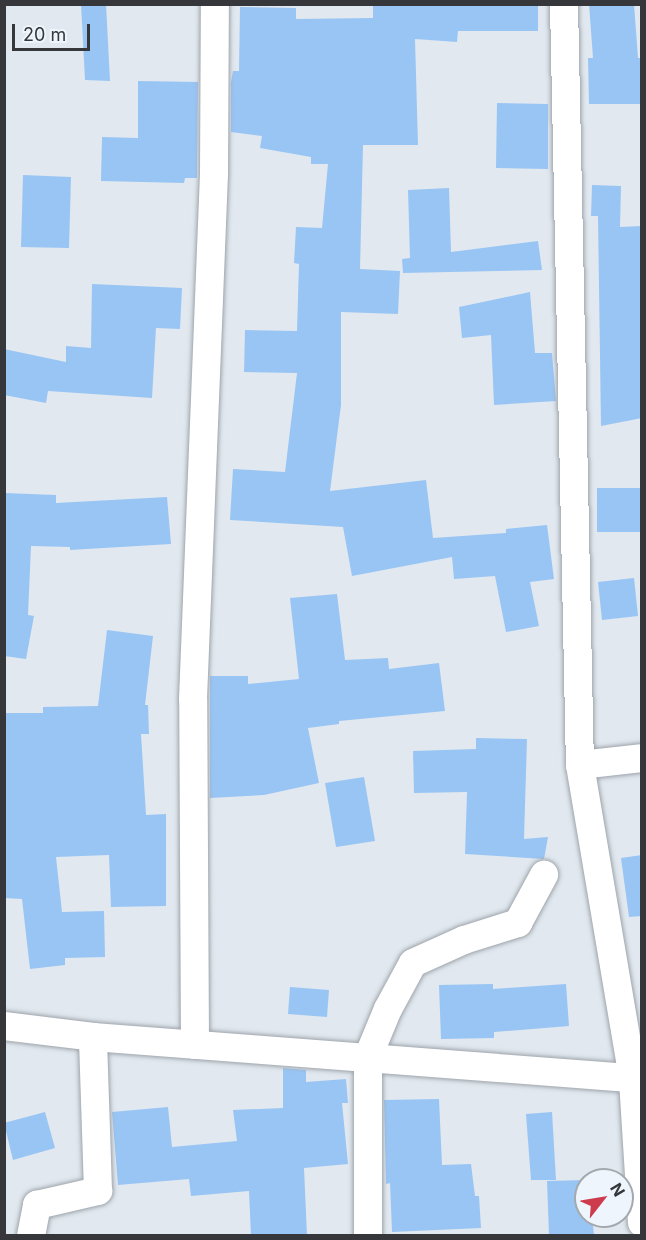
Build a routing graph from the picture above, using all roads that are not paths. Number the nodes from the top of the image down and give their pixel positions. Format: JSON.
{"nodes":[{"id":1,"x":564,"y":4,"type":"edge"},
{"id":2,"x":215,"y":5,"type":"edge"},
{"id":3,"x":642,"y":758,"type":"edge"},
{"id":4,"x":580,"y":765,"type":"junction"},
{"id":5,"x":544,"y":875,"type":"dead end"},
{"id":6,"x":4,"y":1026,"type":"edge"},
{"id":7,"x":93,"y":1037,"type":"junction"},
{"id":8,"x":195,"y":1045,"type":"junction"},
{"id":9,"x":368,"y":1056,"type":"junction"},
{"id":10,"x":637,"y":1080,"type":"edge"},
{"id":11,"x":642,"y":1223,"type":"edge"},
{"id":12,"x":31,"y":1236,"type":"edge"},
{"id":13,"x":368,"y":1236,"type":"edge"}],
"edges":[{"from":1,"to":4,"type":"street"},
{"from":2,"to":8,"type":"street"},
{"from":3,"to":4,"type":"street"},
{"from":4,"to":10,"type":"street"},
{"from":5,"to":9,"type":"street"},
{"from":6,"to":7,"type":"street"},
{"from":7,"to":8,"type":"street"},
{"from":7,"to":12,"type":"street"},
{"from":8,"to":9,"type":"street"},
{"from":9,"to":10,"type":"street"},
{"from":9,"to":13,"type":"street"},
{"from":10,"to":11,"type":"street"}]}
